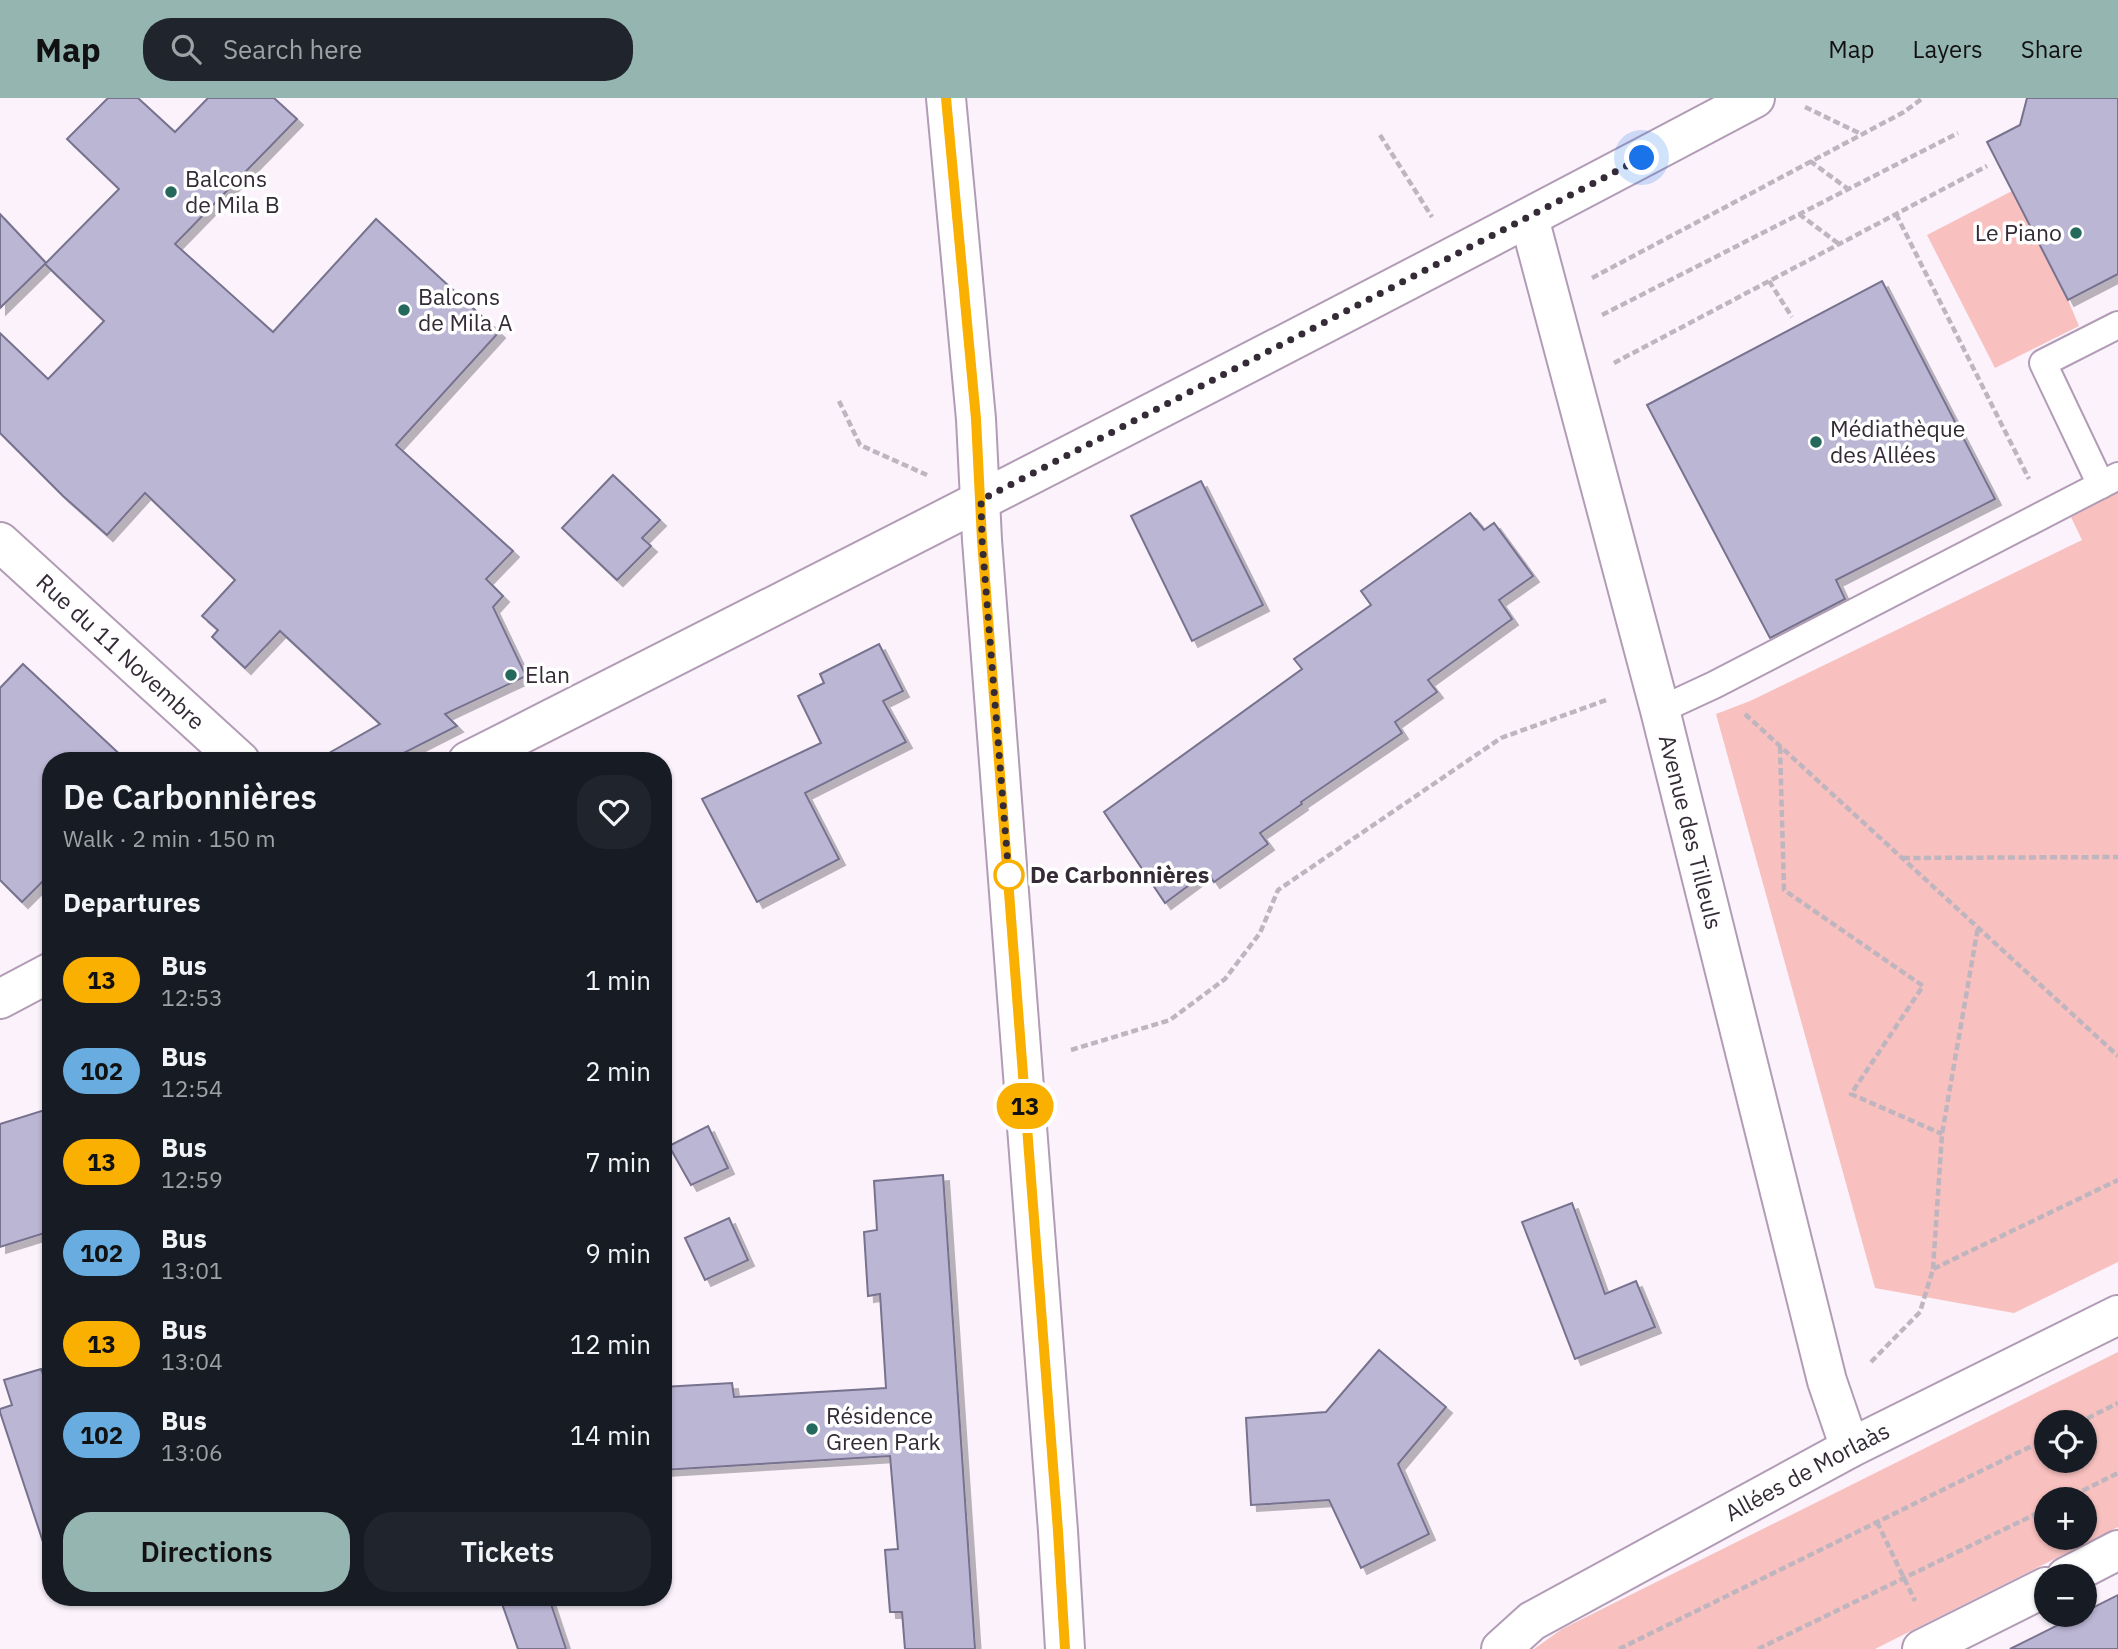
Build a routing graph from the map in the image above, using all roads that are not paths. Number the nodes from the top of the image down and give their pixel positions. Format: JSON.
{"nodes":[{"id":1,"x":946,"y":98,"type":"edge"},
{"id":2,"x":1755,"y":98,"type":"edge"},
{"id":3,"x":1529,"y":218,"type":"junction"},
{"id":4,"x":2118,"y":325,"type":"edge"},
{"id":5,"x":2110,"y":480,"type":"edge"},
{"id":6,"x":981,"y":500,"type":"junction"},
{"id":7,"x":0,"y":542,"type":"edge"},
{"id":8,"x":1657,"y":697,"type":"junction"},
{"id":9,"x":230,"y":752,"type":"edge"},
{"id":10,"x":486,"y":752,"type":"edge"},
{"id":11,"x":42,"y":977,"type":"edge"},
{"id":12,"x":0,"y":999,"type":"edge"},
{"id":13,"x":2118,"y":1315,"type":"edge"},
{"id":14,"x":1850,"y":1448,"type":"junction"},
{"id":15,"x":2118,"y":1550,"type":"edge"},
{"id":16,"x":2091,"y":1564,"type":"edge"},
{"id":17,"x":2034,"y":1593,"type":"edge"},
{"id":18,"x":1928,"y":1646,"type":"edge"},
{"id":19,"x":1504,"y":1648,"type":"edge"},
{"id":20,"x":1065,"y":1649,"type":"edge"}],
"edges":[{"from":1,"to":6,"type":"street"},
{"from":2,"to":3,"type":"street"},
{"from":3,"to":6,"type":"street"},
{"from":3,"to":8,"type":"street","name":"Avenue des Tilleuls"},
{"from":4,"to":5,"type":"lane"},
{"from":5,"to":8,"type":"lane"},
{"from":6,"to":10,"type":"street"},
{"from":6,"to":20,"type":"street"},
{"from":7,"to":9,"type":"street","name":"Rue du 11 Novembre"},
{"from":8,"to":14,"type":"street","name":"Avenue des Tilleuls"},
{"from":11,"to":12,"type":"street"},
{"from":13,"to":14,"type":"street","name":"Allées de Morlaàs"},
{"from":14,"to":19,"type":"street","name":"Allées de Morlaàs"},
{"from":15,"to":16,"type":"street"},
{"from":17,"to":18,"type":"street"}]}
